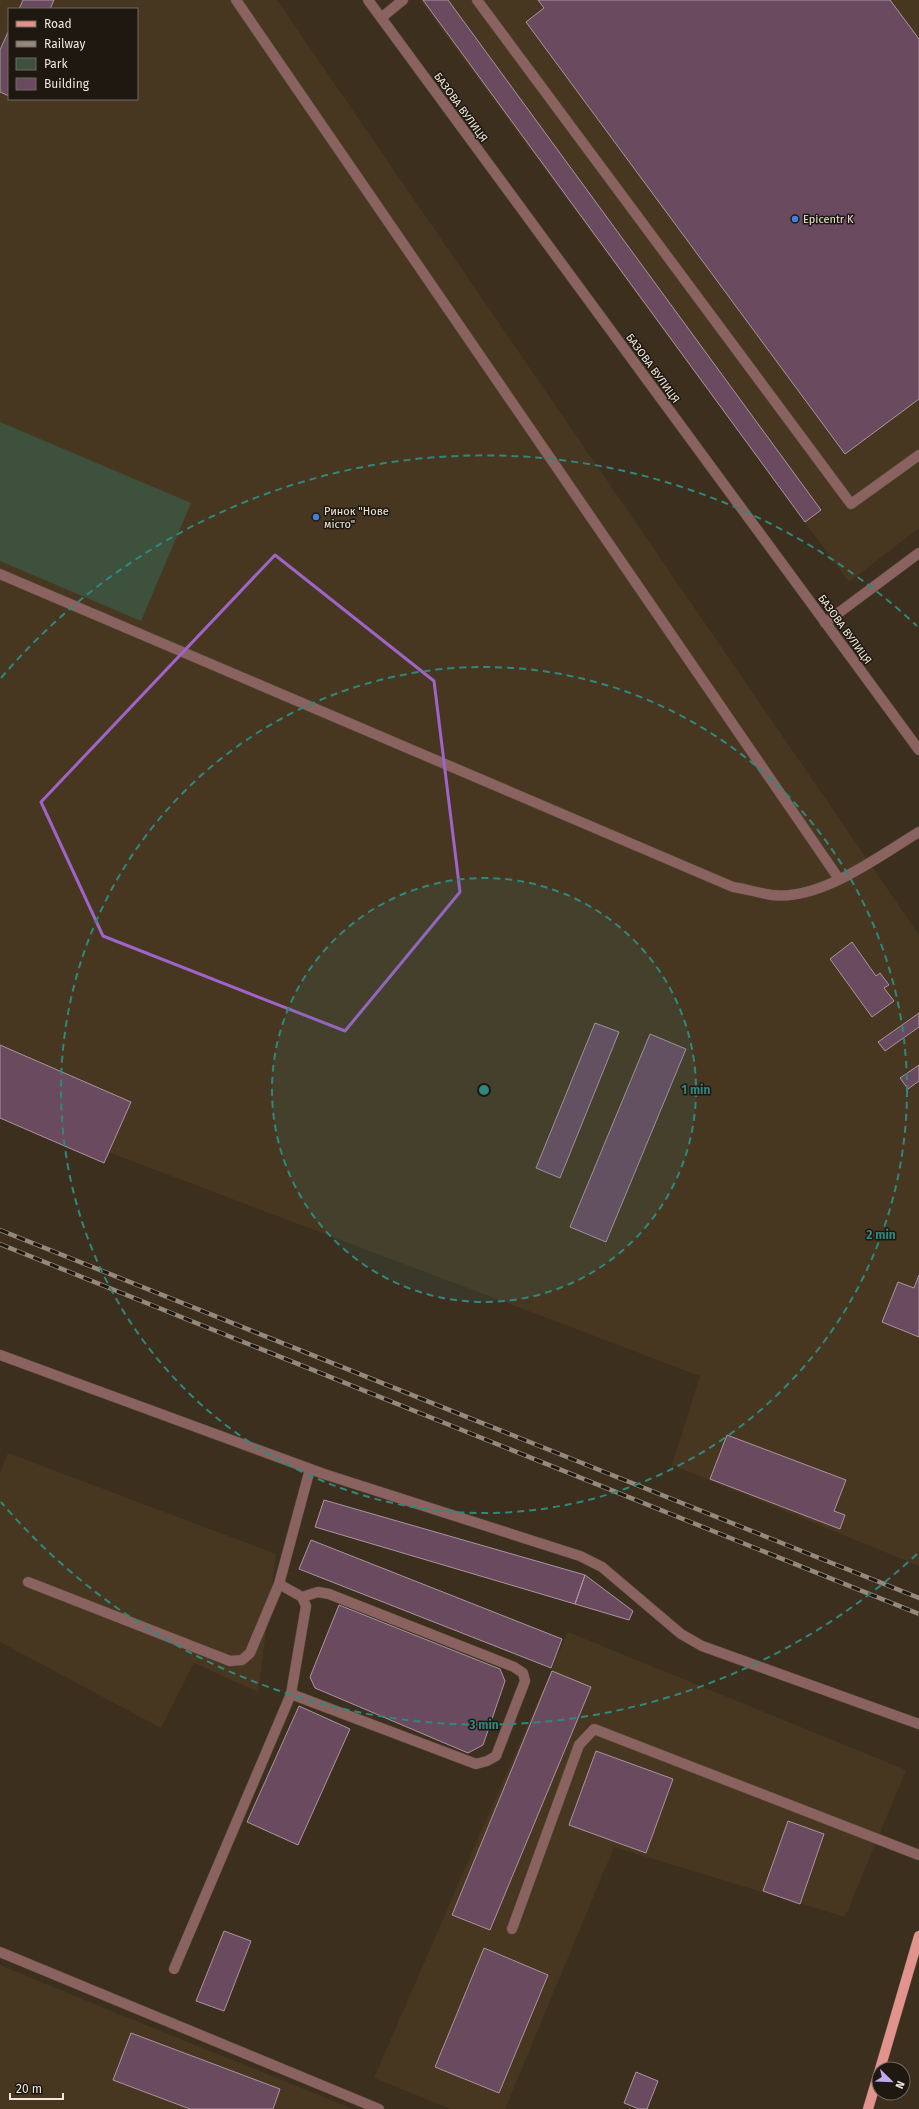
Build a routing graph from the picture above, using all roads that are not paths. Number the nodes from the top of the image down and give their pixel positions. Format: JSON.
{"nodes":[{"id":1,"x":236,"y":0,"type":"edge"},
{"id":2,"x":368,"y":0,"type":"edge"},
{"id":3,"x":403,"y":0,"type":"edge"},
{"id":4,"x":477,"y":0,"type":"edge"},
{"id":5,"x":381,"y":18,"type":"junction"},
{"id":6,"x":919,"y":455,"type":"edge"},
{"id":7,"x":919,"y":553,"type":"edge"},
{"id":8,"x":0,"y":574,"type":"edge"},
{"id":9,"x":825,"y":623,"type":"junction"},
{"id":10,"x":919,"y":750,"type":"edge"},
{"id":11,"x":919,"y":832,"type":"edge"},
{"id":12,"x":839,"y":879,"type":"junction"},
{"id":13,"x":0,"y":1355,"type":"edge"},
{"id":14,"x":310,"y":1469,"type":"junction"},
{"id":15,"x":28,"y":1582,"type":"dead end"},
{"id":16,"x":279,"y":1584,"type":"junction"},
{"id":17,"x":302,"y":1597,"type":"junction"},
{"id":18,"x":291,"y":1694,"type":"junction"},
{"id":19,"x":919,"y":1724,"type":"edge"},
{"id":20,"x":919,"y":1855,"type":"edge"},
{"id":21,"x":512,"y":1929,"type":"dead end"},
{"id":22,"x":919,"y":1936,"type":"edge"},
{"id":23,"x":0,"y":1952,"type":"edge"},
{"id":24,"x":174,"y":1969,"type":"dead end"},
{"id":25,"x":882,"y":2061,"type":"edge"},
{"id":26,"x":871,"y":2099,"type":"edge"},
{"id":27,"x":379,"y":2109,"type":"edge"},
{"id":28,"x":868,"y":2109,"type":"edge"}],
"edges":[{"from":1,"to":12,"type":"street"},
{"from":2,"to":5,"type":"street","name":"БАЗОВА ВУЛИЦЯ"},
{"from":3,"to":5,"type":"street"},
{"from":4,"to":6,"type":"street"},
{"from":5,"to":9,"type":"street","name":"БАЗОВА ВУЛИЦЯ"},
{"from":7,"to":9,"type":"street"},
{"from":8,"to":12,"type":"street"},
{"from":9,"to":10,"type":"street","name":"БАЗОВА ВУЛИЦЯ"},
{"from":11,"to":12,"type":"street"},
{"from":13,"to":14,"type":"street"},
{"from":14,"to":16,"type":"street"},
{"from":14,"to":19,"type":"street"},
{"from":15,"to":16,"type":"street"},
{"from":16,"to":17,"type":"street"},
{"from":17,"to":18,"type":"street"},
{"from":17,"to":18,"type":"street"},
{"from":18,"to":24,"type":"street"},
{"from":20,"to":21,"type":"street"},
{"from":22,"to":25,"type":"main road"},
{"from":23,"to":27,"type":"street"},
{"from":26,"to":28,"type":"main road"}]}
